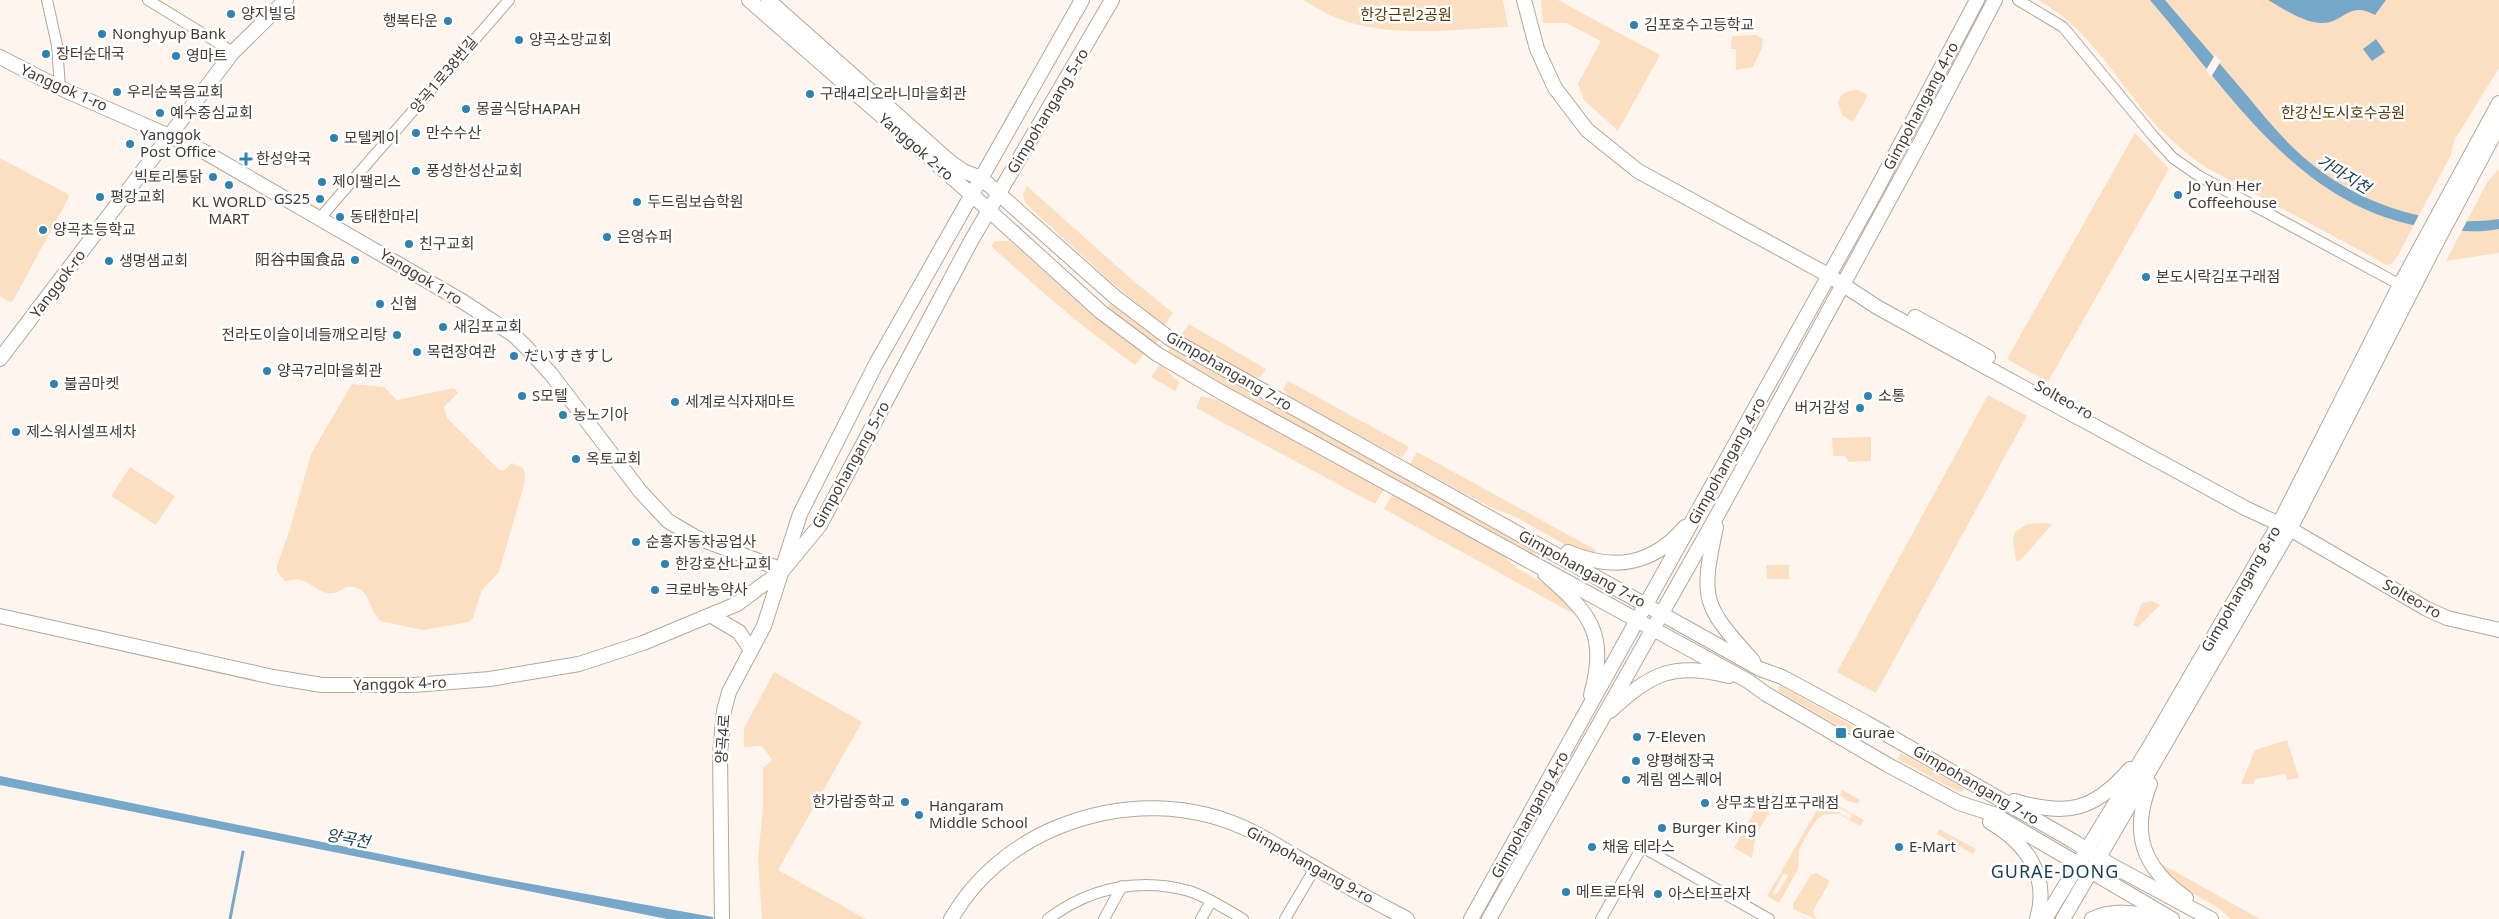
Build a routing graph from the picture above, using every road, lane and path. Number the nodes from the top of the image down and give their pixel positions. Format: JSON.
{"nodes":[{"id":1,"x":47,"y":0,"type":"edge"},
{"id":2,"x":148,"y":0,"type":"edge"},
{"id":3,"x":286,"y":0,"type":"edge"},
{"id":4,"x":509,"y":0,"type":"edge"},
{"id":5,"x":749,"y":0,"type":"edge"},
{"id":6,"x":768,"y":0,"type":"edge"},
{"id":7,"x":1082,"y":0,"type":"edge"},
{"id":8,"x":1112,"y":0,"type":"edge"},
{"id":9,"x":1524,"y":0,"type":"edge"},
{"id":10,"x":1977,"y":0,"type":"edge"},
{"id":11,"x":1995,"y":0,"type":"edge"},
{"id":12,"x":2018,"y":0,"type":"edge"},
{"id":13,"x":233,"y":52,"type":"junction"},
{"id":14,"x":0,"y":57,"type":"edge"},
{"id":15,"x":60,"y":88,"type":"junction"},
{"id":16,"x":2499,"y":103,"type":"edge"},
{"id":17,"x":2499,"y":125,"type":"edge"},
{"id":18,"x":171,"y":135,"type":"junction"},
{"id":19,"x":981,"y":178,"type":"junction"},
{"id":20,"x":999,"y":193,"type":"junction"},
{"id":21,"x":972,"y":195,"type":"junction"},
{"id":22,"x":2455,"y":195,"type":"junction"},
{"id":23,"x":989,"y":210,"type":"junction"},
{"id":24,"x":320,"y":218,"type":"junction"},
{"id":25,"x":1014,"y":233,"type":"junction"},
{"id":26,"x":971,"y":241,"type":"junction"},
{"id":27,"x":1828,"y":275,"type":"junction"},
{"id":28,"x":1844,"y":284,"type":"junction"},
{"id":29,"x":2406,"y":288,"type":"junction"},
{"id":30,"x":0,"y":360,"type":"edge"},
{"id":31,"x":1704,"y":503,"type":"junction"},
{"id":32,"x":1719,"y":512,"type":"junction"},
{"id":33,"x":1507,"y":526,"type":"junction"},
{"id":34,"x":2285,"y":526,"type":"junction"},
{"id":35,"x":1523,"y":556,"type":"junction"},
{"id":36,"x":783,"y":570,"type":"junction"},
{"id":37,"x":1647,"y":605,"type":"junction"},
{"id":38,"x":1662,"y":614,"type":"junction"},
{"id":39,"x":0,"y":616,"type":"edge"},
{"id":40,"x":712,"y":616,"type":"junction"},
{"id":41,"x":1639,"y":620,"type":"junction"},
{"id":42,"x":1653,"y":628,"type":"junction"},
{"id":43,"x":2499,"y":630,"type":"edge"},
{"id":44,"x":751,"y":650,"type":"junction"},
{"id":45,"x":1760,"y":669,"type":"junction"},
{"id":46,"x":1748,"y":681,"type":"junction"},
{"id":47,"x":1584,"y":718,"type":"junction"},
{"id":48,"x":1600,"y":720,"type":"junction"},
{"id":49,"x":2158,"y":744,"type":"junction"},
{"id":50,"x":1982,"y":788,"type":"junction"},
{"id":51,"x":1960,"y":803,"type":"junction"},
{"id":52,"x":2092,"y":854,"type":"junction"},
{"id":53,"x":2084,"y":867,"type":"junction"},
{"id":54,"x":1315,"y":868,"type":"junction"},
{"id":55,"x":1122,"y":886,"type":"junction"},
{"id":56,"x":1211,"y":901,"type":"junction"},
{"id":57,"x":722,"y":919,"type":"edge"},
{"id":58,"x":952,"y":919,"type":"edge"},
{"id":59,"x":1048,"y":919,"type":"edge"},
{"id":60,"x":1104,"y":919,"type":"edge"},
{"id":61,"x":1201,"y":919,"type":"edge"},
{"id":62,"x":1243,"y":919,"type":"edge"},
{"id":63,"x":1285,"y":919,"type":"edge"},
{"id":64,"x":1407,"y":919,"type":"edge"},
{"id":65,"x":1471,"y":919,"type":"edge"},
{"id":66,"x":1489,"y":919,"type":"edge"},
{"id":67,"x":1601,"y":919,"type":"edge"},
{"id":68,"x":1769,"y":919,"type":"edge"},
{"id":69,"x":2037,"y":919,"type":"edge"},
{"id":70,"x":2045,"y":919,"type":"edge"},
{"id":71,"x":2063,"y":919,"type":"edge"},
{"id":72,"x":2092,"y":919,"type":"edge"},
{"id":73,"x":2155,"y":919,"type":"edge"},
{"id":74,"x":2172,"y":919,"type":"edge"},
{"id":75,"x":2211,"y":919,"type":"edge"},
{"id":76,"x":2216,"y":919,"type":"edge"}],
"edges":[{"from":1,"to":15,"type":"street"},
{"from":2,"to":13,"type":"street"},
{"from":3,"to":13,"type":"street","name":"Yanggok-ro"},
{"from":4,"to":24,"type":"street","name":"양곡1로38번길"},
{"from":5,"to":21,"type":"street","name":"Yanggok 2-ro"},
{"from":6,"to":19,"type":"street","name":"Yanggok 2-ro"},
{"from":7,"to":19,"type":"street","name":"Gimpohangang 5-ro"},
{"from":8,"to":20,"type":"street","name":"Gimpohangang 5-ro"},
{"from":9,"to":27,"type":"street","name":"Solteo-ro"},
{"from":10,"to":27,"type":"street","name":"Gimpohangang 4-ro"},
{"from":11,"to":28,"type":"street","name":"Gimpohangang 4-ro"},
{"from":12,"to":29,"type":"street"},
{"from":13,"to":18,"type":"street","name":"Yanggok-ro"},
{"from":14,"to":15,"type":"street","name":"Yanggok 1-ro"},
{"from":15,"to":18,"type":"street","name":"Yanggok 1-ro"},
{"from":16,"to":22,"type":"street"},
{"from":17,"to":22,"type":"street"},
{"from":18,"to":24,"type":"street","name":"Yanggok 1-ro"},
{"from":18,"to":30,"type":"street","name":"Yanggok-ro"},
{"from":19,"to":20,"type":"street","name":"Gimpohangang 7-ro"},
{"from":19,"to":21,"type":"street","name":"Gimpohangang 5-ro"},
{"from":20,"to":23,"type":"street","name":"Gimpohangang 5-ro"},
{"from":20,"to":33,"type":"street","name":"Gimpohangang 7-ro"},
{"from":21,"to":23,"type":"street","name":"Gimpohangang 7-ro"},
{"from":21,"to":36,"type":"street","name":"Gimpohangang 5-ro"},
{"from":22,"to":29,"type":"street","name":"Gimpohangang 8-ro"},
{"from":23,"to":25,"type":"street","name":"Gimpohangang 7-ro"},
{"from":23,"to":26,"type":"street","name":"Gimpohangang 5-ro"},
{"from":24,"to":36,"type":"street","name":"Yanggok 1-ro"},
{"from":25,"to":26,"type":"street"},
{"from":25,"to":35,"type":"street","name":"Gimpohangang 7-ro"},
{"from":26,"to":36,"type":"street","name":"Gimpohangang 5-ro"},
{"from":27,"to":28,"type":"street","name":"Solteo-ro"},
{"from":27,"to":31,"type":"street","name":"Gimpohangang 4-ro"},
{"from":28,"to":32,"type":"street","name":"Gimpohangang 4-ro"},
{"from":28,"to":34,"type":"street","name":"Solteo-ro"},
{"from":29,"to":34,"type":"street","name":"Gimpohangang 8-ro"},
{"from":31,"to":33,"type":"street"},
{"from":31,"to":37,"type":"street","name":"Gimpohangang 4-ro"},
{"from":32,"to":38,"type":"street","name":"Gimpohangang 4-ro"},
{"from":32,"to":45,"type":"street"},
{"from":33,"to":37,"type":"street","name":"Gimpohangang 7-ro"},
{"from":34,"to":43,"type":"street","name":"Solteo-ro"},
{"from":34,"to":49,"type":"street","name":"Gimpohangang 8-ro"},
{"from":35,"to":41,"type":"street","name":"Gimpohangang 7-ro"},
{"from":35,"to":47,"type":"street"},
{"from":36,"to":40,"type":"street","name":"Yanggok 4-ro"},
{"from":36,"to":44,"type":"street","name":"양곡4로"},
{"from":37,"to":38,"type":"street","name":"Gimpohangang 7-ro"},
{"from":37,"to":41,"type":"street","name":"Gimpohangang 4-ro"},
{"from":38,"to":42,"type":"street","name":"Gimpohangang 4-ro"},
{"from":38,"to":45,"type":"street","name":"Gimpohangang 7-ro"},
{"from":39,"to":40,"type":"street","name":"Yanggok 4-ro"},
{"from":40,"to":44,"type":"street"},
{"from":41,"to":42,"type":"street","name":"Gimpohangang 7-ro"},
{"from":41,"to":47,"type":"street","name":"Gimpohangang 4-ro"},
{"from":42,"to":46,"type":"street","name":"Gimpohangang 7-ro"},
{"from":42,"to":48,"type":"street","name":"Gimpohangang 4-ro"},
{"from":44,"to":57,"type":"street","name":"양곡4로"},
{"from":45,"to":50,"type":"street","name":"Gimpohangang 7-ro"},
{"from":46,"to":48,"type":"street"},
{"from":46,"to":51,"type":"street","name":"Gimpohangang 7-ro"},
{"from":47,"to":65,"type":"street","name":"Gimpohangang 4-ro"},
{"from":48,"to":66,"type":"street","name":"Gimpohangang 4-ro"},
{"from":49,"to":50,"type":"street"},
{"from":49,"to":52,"type":"street","name":"Gimpohangang 8-ro"},
{"from":49,"to":76,"type":"street"},
{"from":50,"to":52,"type":"street","name":"Gimpohangang 7-ro"},
{"from":51,"to":53,"type":"street","name":"Gimpohangang 7-ro"},
{"from":51,"to":69,"type":"street"},
{"from":52,"to":53,"type":"street","name":"Gimpohangang 8-ro"},
{"from":52,"to":75,"type":"street","name":"Gimpohangang 7-ro"},
{"from":53,"to":70,"type":"street","name":"Gimpohangang 8-ro"},
{"from":53,"to":71,"type":"street","name":"Gimpohangang 8-ro"},
{"from":53,"to":74,"type":"street","name":"Gimpohangang 7-ro"},
{"from":54,"to":58,"type":"street","name":"Gimpohangang 9-ro"},
{"from":54,"to":63,"type":"street"},
{"from":54,"to":64,"type":"street","name":"Gimpohangang 9-ro"},
{"from":55,"to":56,"type":"street"},
{"from":55,"to":59,"type":"street"},
{"from":55,"to":60,"type":"street"},
{"from":56,"to":61,"type":"street"},
{"from":56,"to":62,"type":"street"},
{"from":67,"to":68,"type":"street"},
{"from":72,"to":73,"type":"street"}]}
